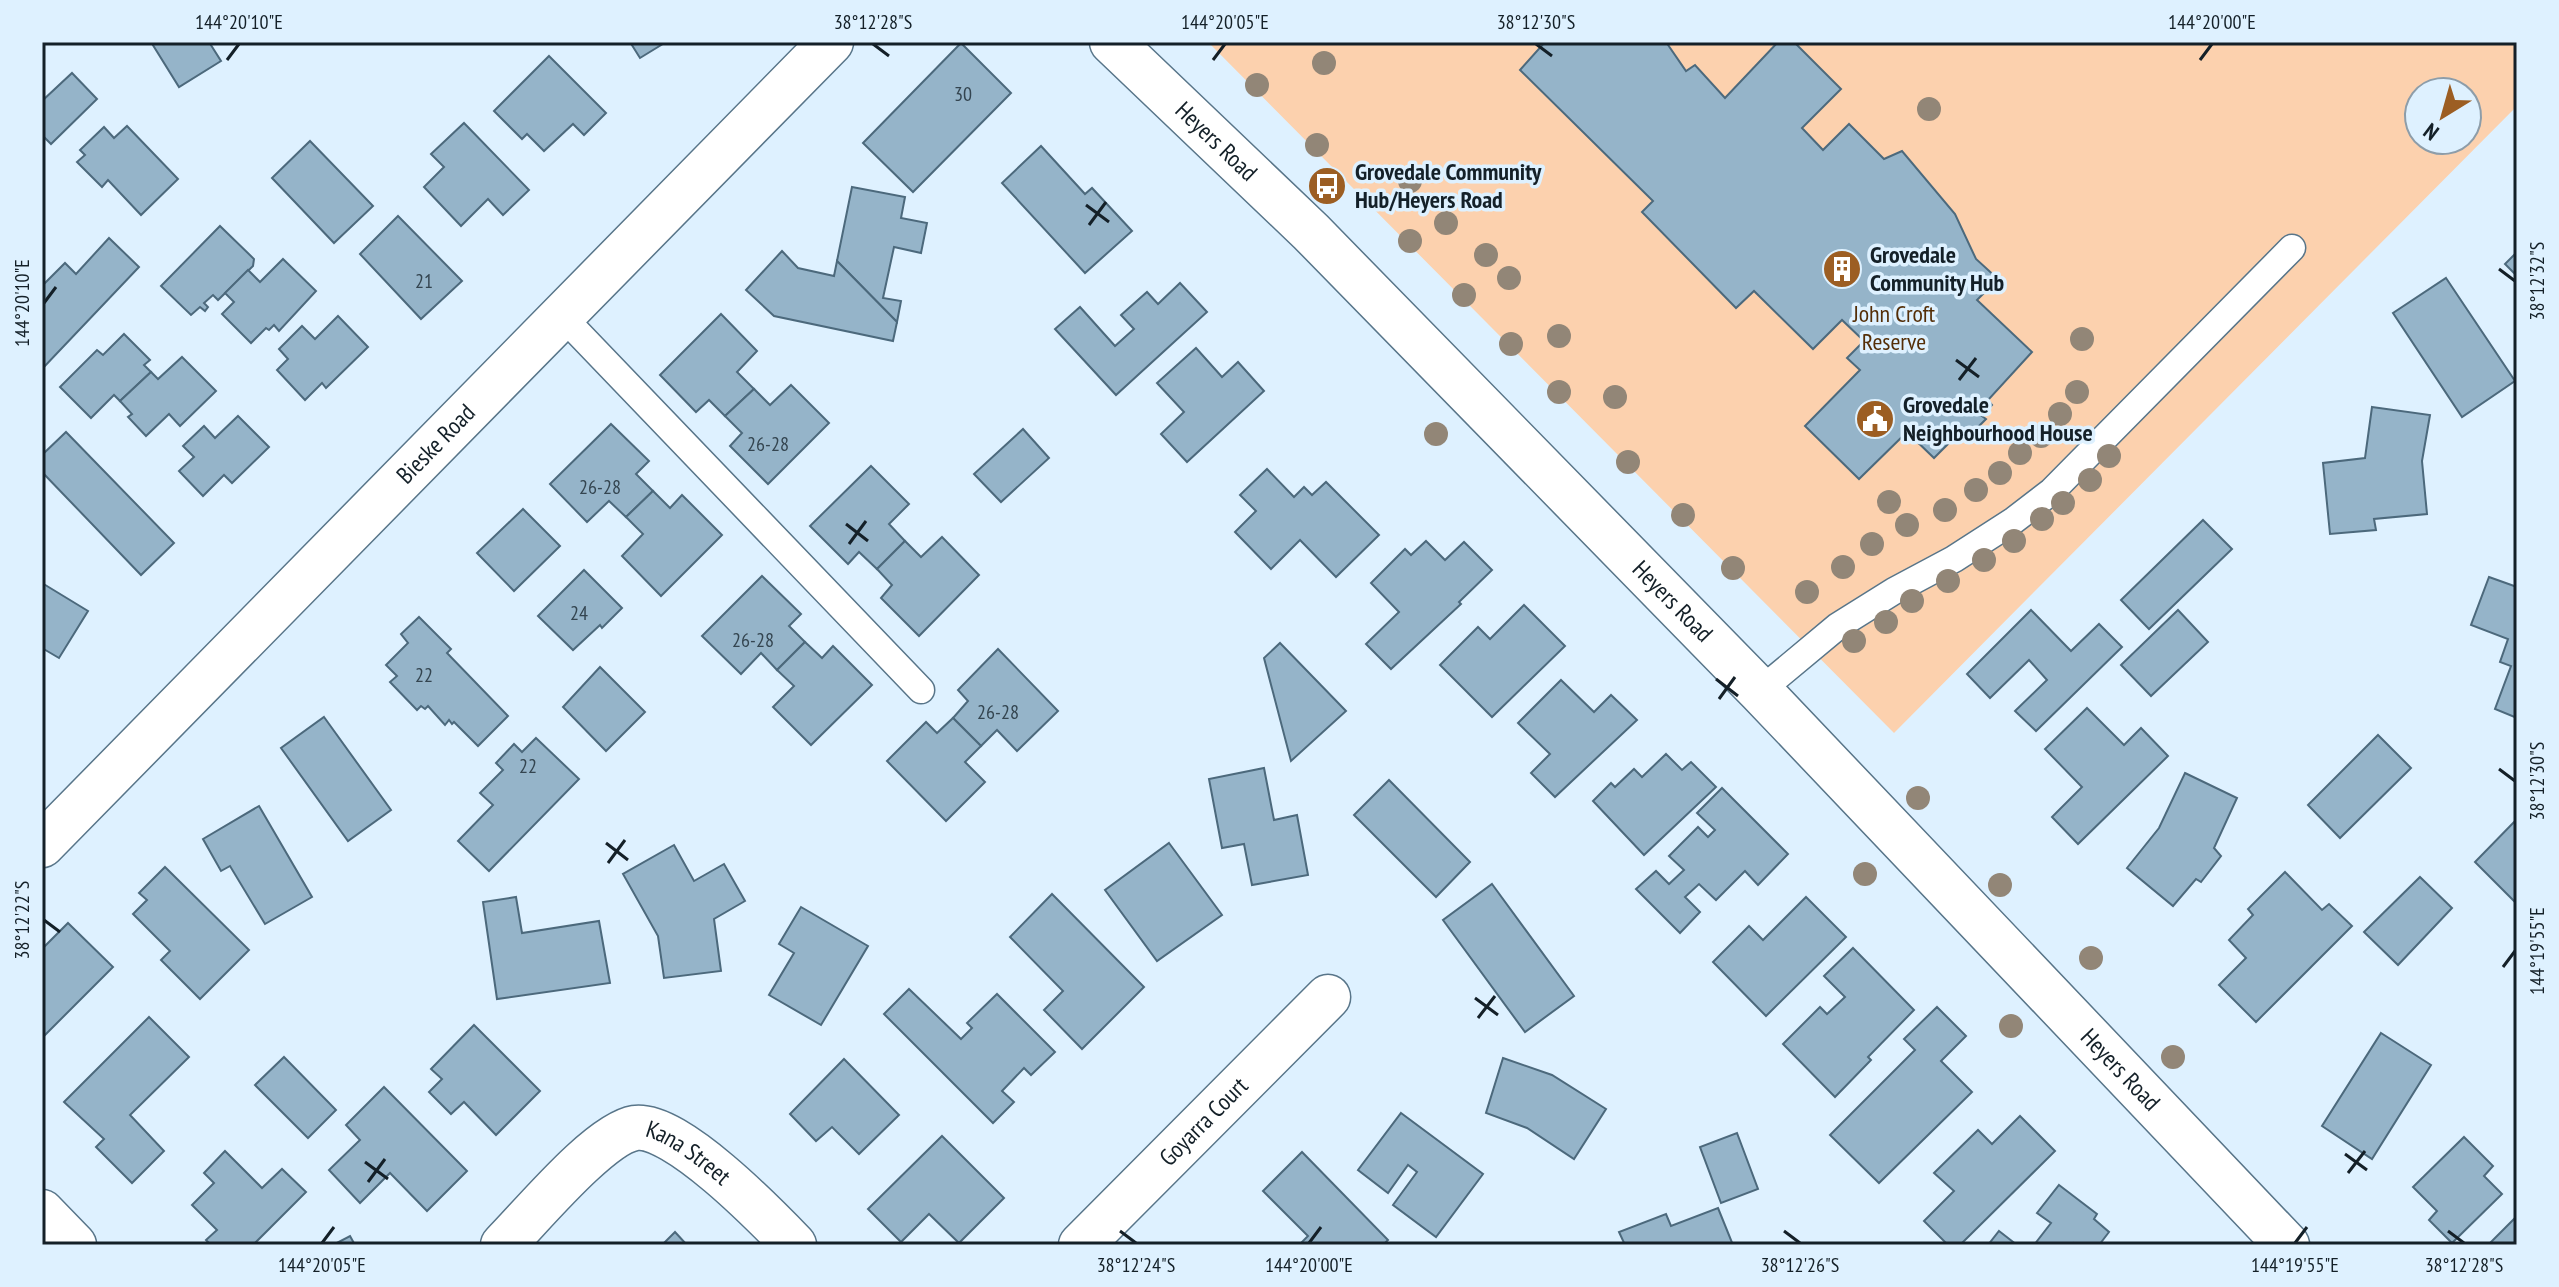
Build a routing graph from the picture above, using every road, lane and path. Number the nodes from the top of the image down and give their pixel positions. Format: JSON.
{"nodes":[{"id":1,"x":831,"y":42,"type":"edge"},
{"id":2,"x":1112,"y":42,"type":"edge"},
{"id":3,"x":2292,"y":248,"type":"dead end"},
{"id":4,"x":562,"y":316,"type":"junction"},
{"id":5,"x":921,"y":690,"type":"dead end"},
{"id":6,"x":1760,"y":691,"type":"junction"},
{"id":7,"x":42,"y":845,"type":"edge"},
{"id":8,"x":1328,"y":997,"type":"dead end"},
{"id":9,"x":42,"y":1212,"type":"edge"},
{"id":10,"x":74,"y":1245,"type":"edge"},
{"id":11,"x":503,"y":1245,"type":"edge"},
{"id":12,"x":794,"y":1245,"type":"edge"},
{"id":13,"x":1081,"y":1245,"type":"edge"},
{"id":14,"x":2287,"y":1245,"type":"edge"}],
"edges":[{"from":1,"to":4,"type":"street","name":"Bieske Road"},
{"from":2,"to":6,"type":"street","name":"Heyers Road"},
{"from":3,"to":6,"type":"lane"},
{"from":4,"to":5,"type":"lane"},
{"from":4,"to":7,"type":"street","name":"Bieske Road"},
{"from":6,"to":14,"type":"street","name":"Heyers Road"},
{"from":8,"to":13,"type":"street","name":"Goyarra Court"},
{"from":9,"to":10,"type":"street"},
{"from":11,"to":12,"type":"street","name":"Kana Street"}]}
